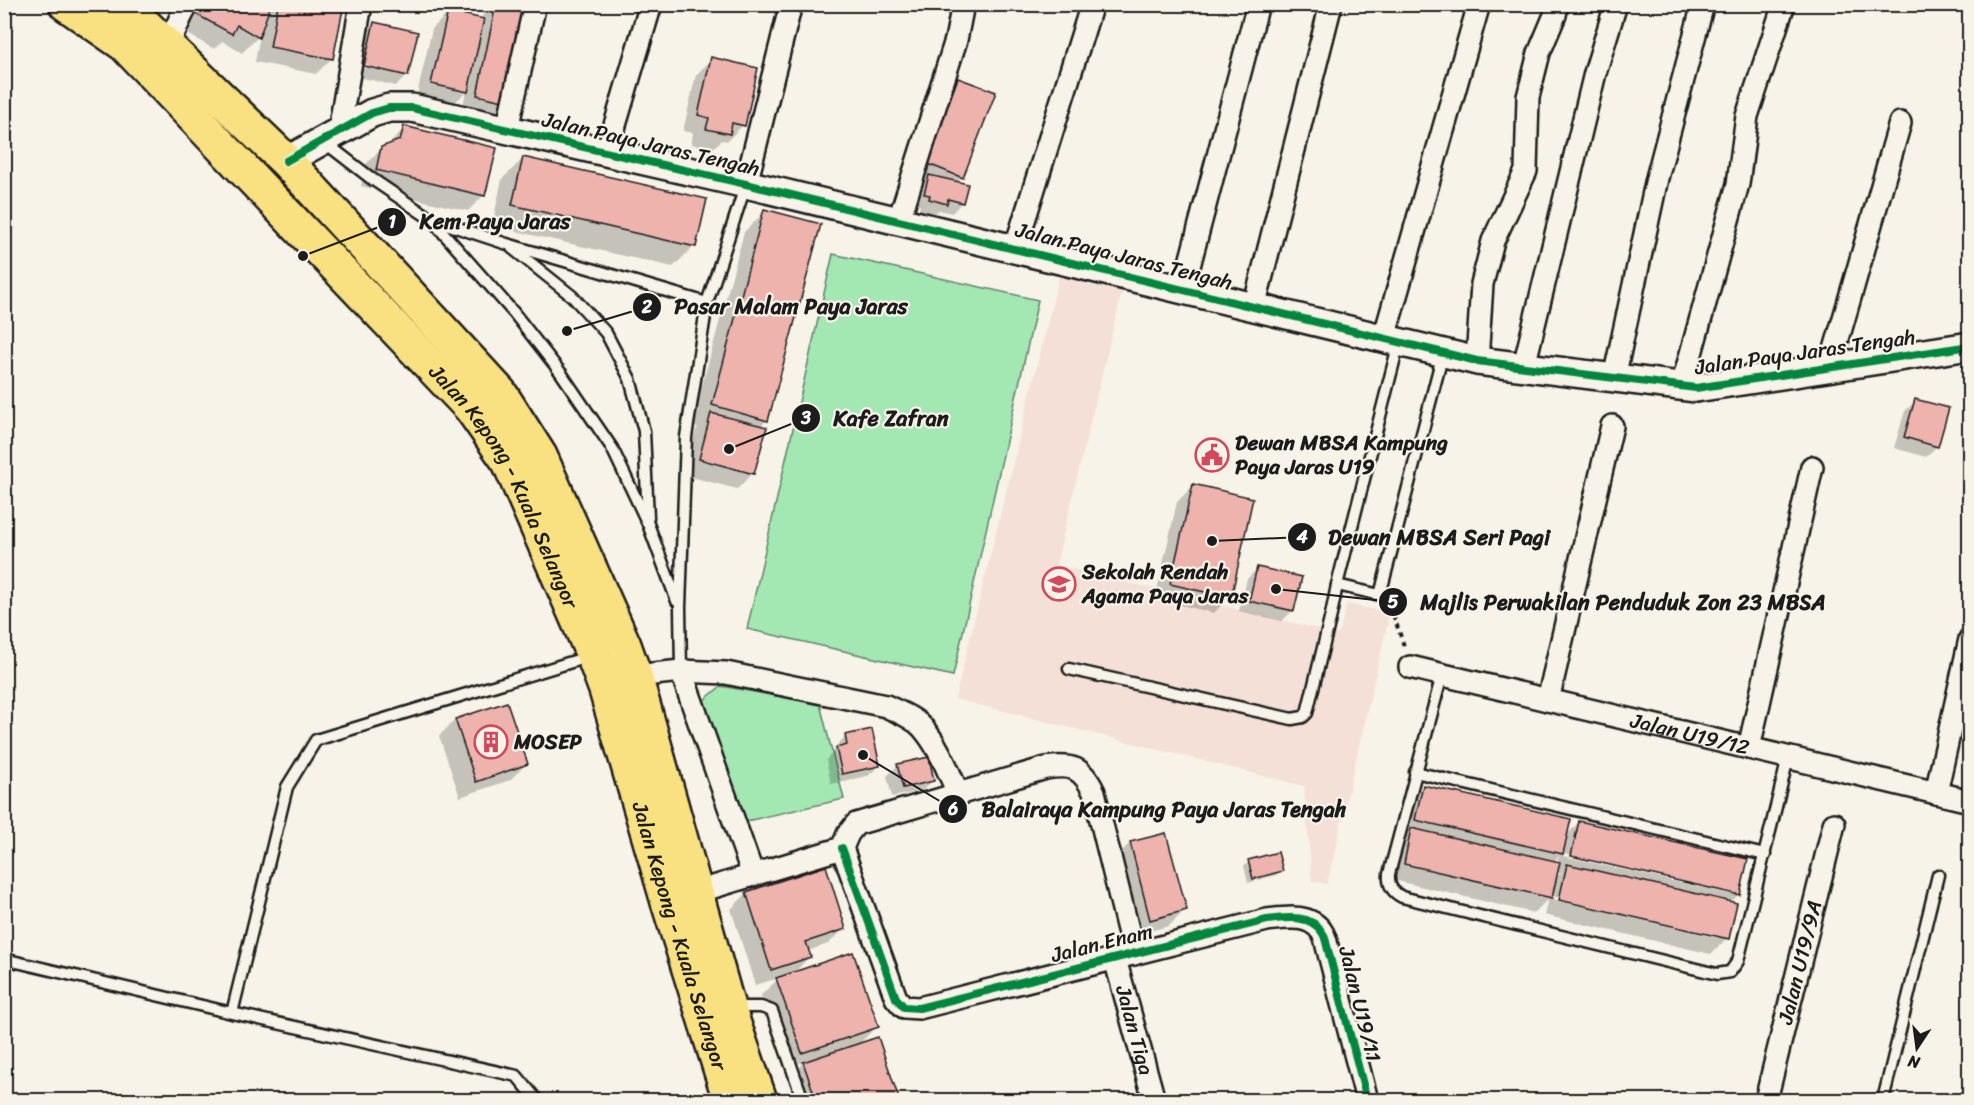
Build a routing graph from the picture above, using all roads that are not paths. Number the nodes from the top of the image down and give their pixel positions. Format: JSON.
{"nodes":[{"id":1,"x":66,"y":4,"type":"edge"},
{"id":2,"x":187,"y":4,"type":"edge"},
{"id":3,"x":361,"y":4,"type":"edge"},
{"id":4,"x":534,"y":4,"type":"edge"},
{"id":5,"x":651,"y":4,"type":"edge"},
{"id":6,"x":791,"y":4,"type":"edge"},
{"id":7,"x":963,"y":4,"type":"edge"},
{"id":8,"x":1092,"y":4,"type":"edge"},
{"id":9,"x":1258,"y":4,"type":"edge"},
{"id":10,"x":1331,"y":4,"type":"edge"},
{"id":11,"x":1479,"y":4,"type":"edge"},
{"id":12,"x":1557,"y":4,"type":"edge"},
{"id":13,"x":1616,"y":4,"type":"edge"},
{"id":14,"x":1703,"y":4,"type":"edge"},
{"id":15,"x":1784,"y":4,"type":"edge"},
{"id":16,"x":120,"y":5,"type":"edge"},
{"id":17,"x":167,"y":47,"type":"junction"},
{"id":18,"x":1900,"y":123,"type":"dead end"},
{"id":19,"x":507,"y":129,"type":"junction"},
{"id":20,"x":331,"y":136,"type":"junction"},
{"id":21,"x":607,"y":152,"type":"junction"},
{"id":22,"x":286,"y":161,"type":"junction"},
{"id":23,"x":746,"y":184,"type":"junction"},
{"id":24,"x":431,"y":219,"type":"junction"},
{"id":25,"x":899,"y":220,"type":"junction"},
{"id":26,"x":507,"y":244,"type":"junction"},
{"id":27,"x":1015,"y":249,"type":"junction"},
{"id":28,"x":1183,"y":289,"type":"junction"},
{"id":29,"x":706,"y":303,"type":"junction"},
{"id":30,"x":1254,"y":307,"type":"junction"},
{"id":31,"x":1391,"y":340,"type":"junction"},
{"id":32,"x":1970,"y":346,"type":"edge"},
{"id":33,"x":1443,"y":353,"type":"junction"},
{"id":34,"x":1477,"y":361,"type":"junction"},
{"id":35,"x":1524,"y":366,"type":"junction"},
{"id":36,"x":1830,"y":367,"type":"junction"},
{"id":37,"x":1614,"y":378,"type":"junction"},
{"id":38,"x":1682,"y":387,"type":"junction"},
{"id":39,"x":1612,"y":426,"type":"dead end"},
{"id":40,"x":1812,"y":467,"type":"dead end"},
{"id":41,"x":648,"y":524,"type":"junction"},
{"id":42,"x":1337,"y":585,"type":"junction"},
{"id":43,"x":680,"y":607,"type":"junction"},
{"id":44,"x":1970,"y":639,"type":"edge"},
{"id":45,"x":608,"y":650,"type":"junction"},
{"id":46,"x":1410,"y":667,"type":"road end"},
{"id":47,"x":1069,"y":669,"type":"dead end"},
{"id":48,"x":681,"y":671,"type":"junction"},
{"id":49,"x":1442,"y":675,"type":"junction"},
{"id":50,"x":635,"y":676,"type":"junction"},
{"id":51,"x":1548,"y":700,"type":"junction"},
{"id":52,"x":1749,"y":748,"type":"junction"},
{"id":53,"x":1788,"y":758,"type":"junction"},
{"id":54,"x":1415,"y":772,"type":"junction"},
{"id":55,"x":958,"y":793,"type":"junction"},
{"id":56,"x":1936,"y":793,"type":"junction"},
{"id":57,"x":1970,"y":801,"type":"edge"},
{"id":58,"x":1834,"y":824,"type":"dead end"},
{"id":59,"x":842,"y":848,"type":"junction"},
{"id":60,"x":1766,"y":855,"type":"junction"},
{"id":61,"x":1938,"y":874,"type":"dead end"},
{"id":62,"x":753,"y":875,"type":"junction"},
{"id":63,"x":697,"y":892,"type":"junction"},
{"id":64,"x":1310,"y":921,"type":"joint"},
{"id":65,"x":1125,"y":956,"type":"junction"},
{"id":66,"x":4,"y":959,"type":"edge"},
{"id":67,"x":728,"y":1007,"type":"junction"},
{"id":68,"x":232,"y":1013,"type":"junction"},
{"id":69,"x":537,"y":1101,"type":"edge"},
{"id":70,"x":730,"y":1101,"type":"edge"},
{"id":71,"x":760,"y":1101,"type":"edge"},
{"id":72,"x":803,"y":1101,"type":"edge"},
{"id":73,"x":1154,"y":1101,"type":"edge"},
{"id":74,"x":1366,"y":1101,"type":"edge"},
{"id":75,"x":1766,"y":1101,"type":"edge"},
{"id":76,"x":1883,"y":1101,"type":"edge"}],
"edges":[{"from":1,"to":45,"type":"highway","name":"Jalan Kepong - Kuala Selangor"},
{"from":2,"to":17,"type":"street"},
{"from":3,"to":20,"type":"street"},
{"from":4,"to":19,"type":"street"},
{"from":5,"to":21,"type":"street"},
{"from":6,"to":23,"type":"street"},
{"from":7,"to":25,"type":"street"},
{"from":8,"to":27,"type":"street"},
{"from":9,"to":28,"type":"street"},
{"from":10,"to":30,"type":"street"},
{"from":11,"to":31,"type":"street"},
{"from":12,"to":34,"type":"street"},
{"from":13,"to":35,"type":"street"},
{"from":14,"to":37,"type":"street"},
{"from":15,"to":38,"type":"street"},
{"from":16,"to":17,"type":"highway","name":"Jalan Kepong - Kuala Selangor"},
{"from":17,"to":22,"type":"highway","name":"Jalan Kepong - Kuala Selangor"},
{"from":18,"to":36,"type":"street"},
{"from":19,"to":20,"type":"street","name":"Jalan Paya Jaras Tengah"},
{"from":19,"to":21,"type":"street","name":"Jalan Paya Jaras Tengah"},
{"from":20,"to":22,"type":"street","name":"Jalan Paya Jaras Tengah"},
{"from":20,"to":24,"type":"lane"},
{"from":21,"to":23,"type":"street","name":"Jalan Paya Jaras Tengah"},
{"from":22,"to":45,"type":"highway","name":"Jalan Kepong - Kuala Selangor"},
{"from":23,"to":25,"type":"street","name":"Jalan Paya Jaras Tengah"},
{"from":23,"to":29,"type":"lane"},
{"from":24,"to":26,"type":"lane"},
{"from":24,"to":41,"type":"lane"},
{"from":25,"to":27,"type":"street","name":"Jalan Paya Jaras Tengah"},
{"from":26,"to":29,"type":"lane"},
{"from":26,"to":41,"type":"lane"},
{"from":27,"to":28,"type":"street","name":"Jalan Paya Jaras Tengah"},
{"from":28,"to":30,"type":"street","name":"Jalan Paya Jaras Tengah"},
{"from":29,"to":43,"type":"lane"},
{"from":30,"to":31,"type":"street","name":"Jalan Paya Jaras Tengah"},
{"from":31,"to":33,"type":"street","name":"Jalan Paya Jaras Tengah"},
{"from":31,"to":42,"type":"lane"},
{"from":32,"to":36,"type":"street","name":"Jalan Paya Jaras Tengah"},
{"from":33,"to":34,"type":"street","name":"Jalan Paya Jaras Tengah"},
{"from":33,"to":42,"type":"lane"},
{"from":34,"to":35,"type":"street","name":"Jalan Paya Jaras Tengah"},
{"from":35,"to":37,"type":"street","name":"Jalan Paya Jaras Tengah"},
{"from":36,"to":38,"type":"street","name":"Jalan Paya Jaras Tengah"},
{"from":37,"to":38,"type":"street","name":"Jalan Paya Jaras Tengah"},
{"from":39,"to":51,"type":"street"},
{"from":40,"to":52,"type":"street"},
{"from":41,"to":43,"type":"lane"},
{"from":42,"to":47,"type":"lane"},
{"from":43,"to":48,"type":"lane"},
{"from":44,"to":56,"type":"street"},
{"from":45,"to":50,"type":"highway","name":"Jalan Kepong - Kuala Selangor"},
{"from":45,"to":68,"type":"lane"},
{"from":45,"to":70,"type":"highway","name":"Jalan Kepong - Kuala Selangor"},
{"from":46,"to":49,"type":"street","name":"Jalan U19/12"},
{"from":48,"to":50,"type":"street"},
{"from":48,"to":55,"type":"street"},
{"from":48,"to":62,"type":"street"},
{"from":49,"to":51,"type":"street","name":"Jalan U19/12"},
{"from":49,"to":54,"type":"lane"},
{"from":50,"to":63,"type":"highway","name":"Jalan Kepong - Kuala Selangor"},
{"from":51,"to":52,"type":"street","name":"Jalan U19/12"},
{"from":52,"to":53,"type":"street","name":"Jalan U19/12"},
{"from":53,"to":56,"type":"street","name":"Jalan U19/12"},
{"from":53,"to":60,"type":"lane"},
{"from":54,"to":60,"type":"lane"},
{"from":54,"to":60,"type":"lane"},
{"from":55,"to":59,"type":"street","name":"Jalan Tiga"},
{"from":55,"to":65,"type":"street","name":"Jalan Tiga"},
{"from":56,"to":57,"type":"street","name":"Jalan U19/12"},
{"from":58,"to":75,"type":"street","name":"Jalan U19/9A"},
{"from":59,"to":62,"type":"street"},
{"from":59,"to":65,"type":"street","name":"Jalan Enam"},
{"from":61,"to":76,"type":"lane"},
{"from":62,"to":63,"type":"street"},
{"from":63,"to":67,"type":"highway","name":"Jalan Kepong - Kuala Selangor"},
{"from":64,"to":65,"type":"street","name":"Jalan Enam"},
{"from":64,"to":74,"type":"street","name":"Jalan U19/11"},
{"from":65,"to":73,"type":"street","name":"Jalan Tiga"},
{"from":66,"to":68,"type":"lane"},
{"from":67,"to":71,"type":"highway","name":"Jalan Kepong - Kuala Selangor"},
{"from":67,"to":72,"type":"lane"},
{"from":68,"to":69,"type":"lane"}]}
